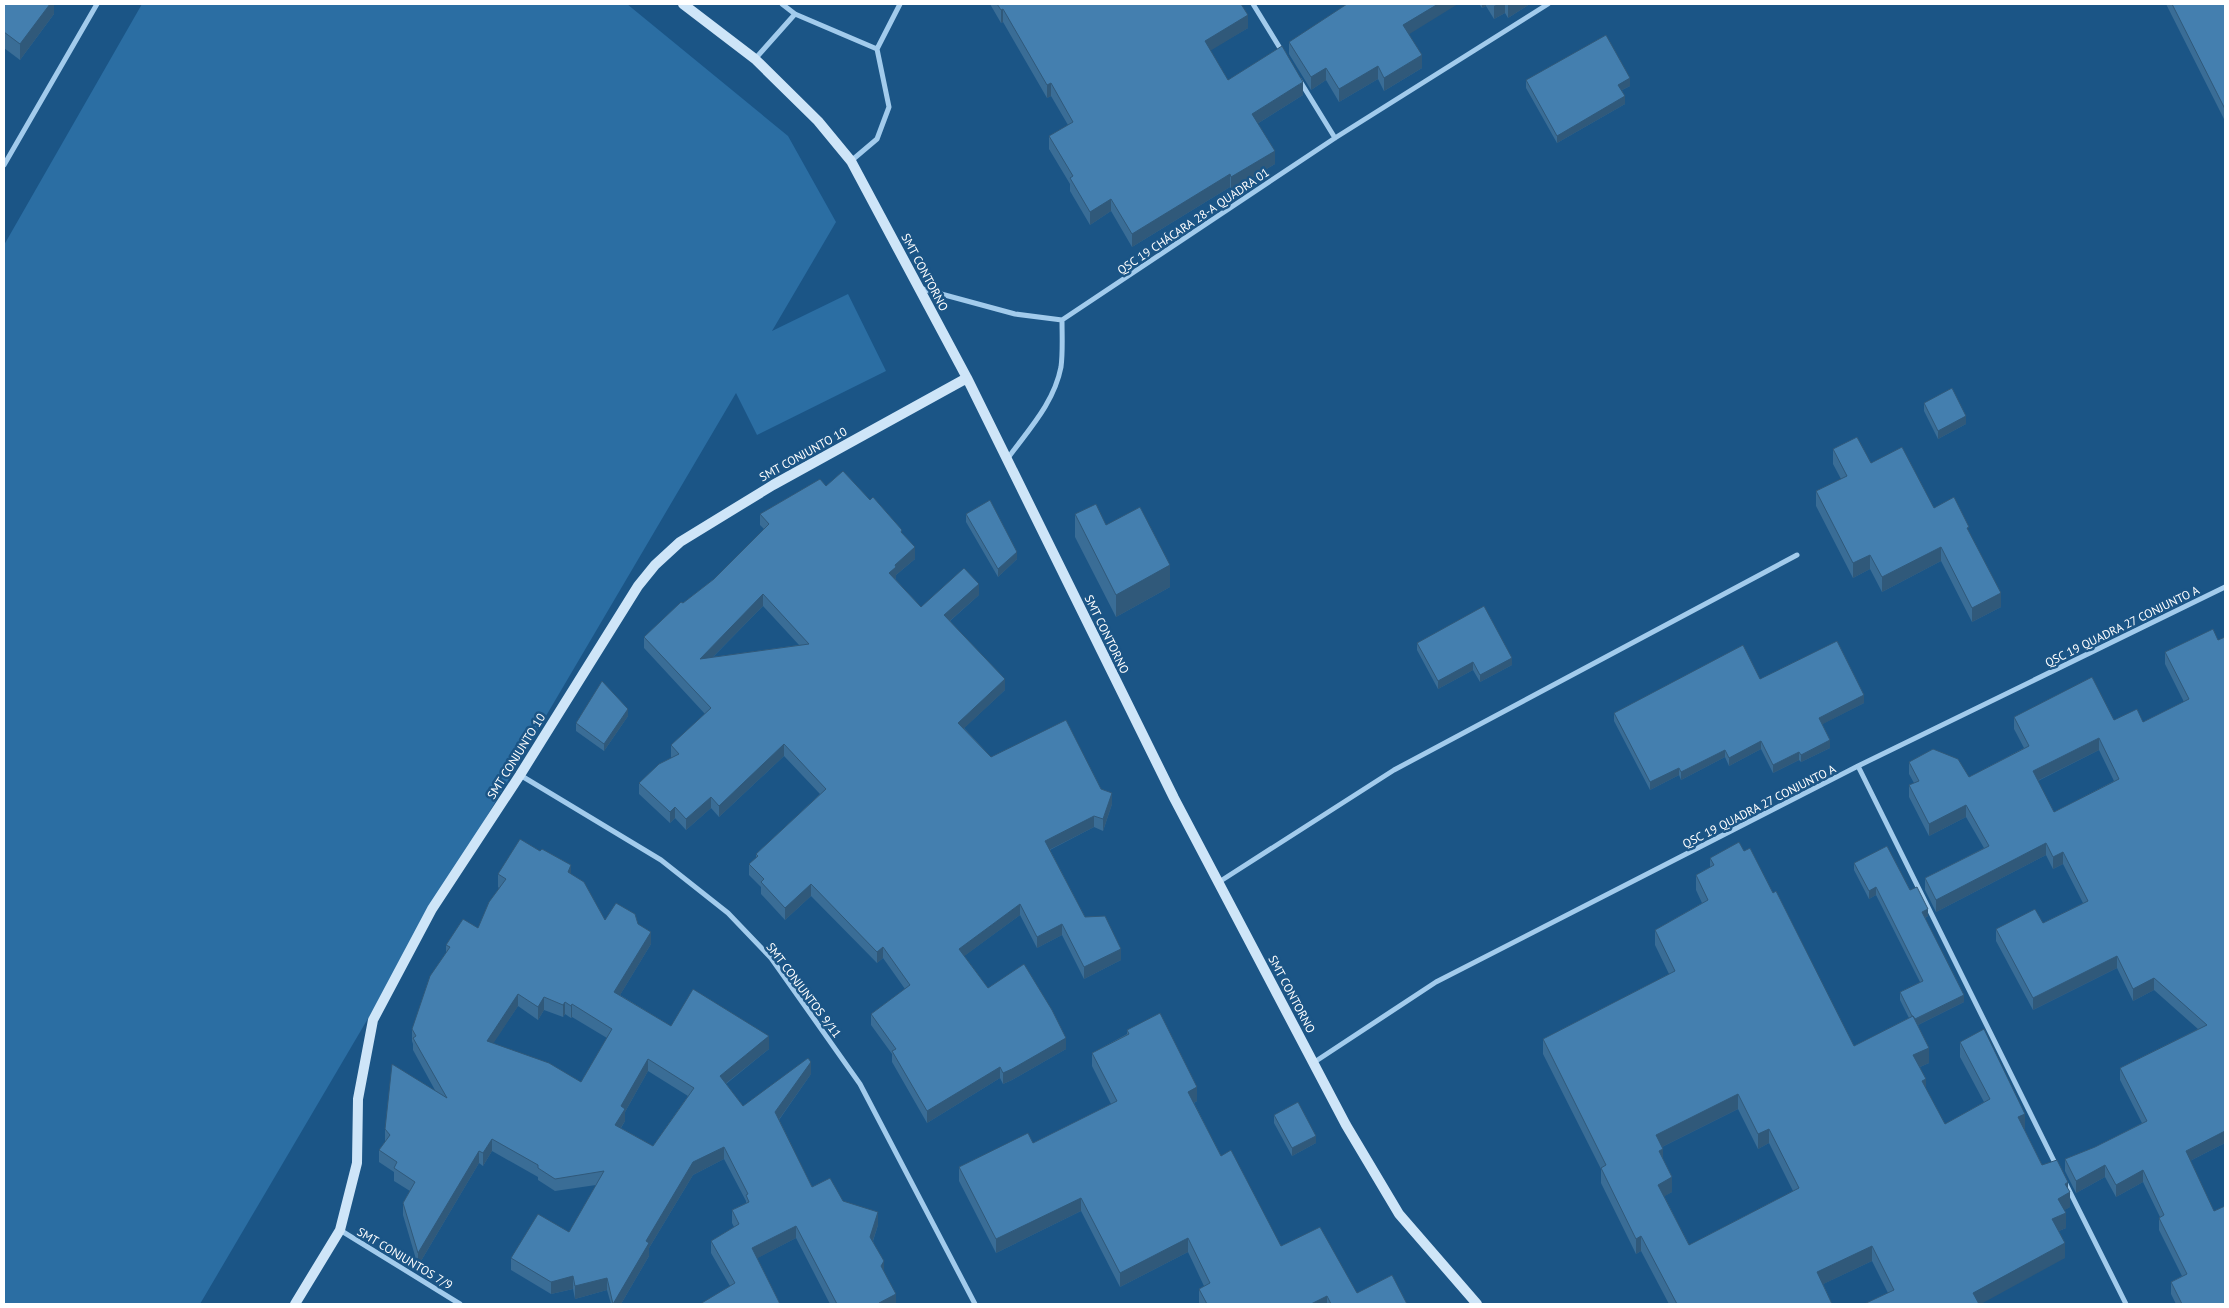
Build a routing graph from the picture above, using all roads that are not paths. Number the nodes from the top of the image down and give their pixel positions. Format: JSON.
{"nodes":[{"id":1,"x":97,"y":4,"type":"edge"},
{"id":2,"x":683,"y":4,"type":"edge"},
{"id":3,"x":782,"y":4,"type":"edge"},
{"id":4,"x":900,"y":4,"type":"edge"},
{"id":5,"x":1253,"y":4,"type":"edge"},
{"id":6,"x":1548,"y":4,"type":"edge"},
{"id":7,"x":795,"y":14,"type":"junction"},
{"id":8,"x":877,"y":49,"type":"junction"},
{"id":9,"x":755,"y":59,"type":"junction"},
{"id":10,"x":1289,"y":63,"type":"edge"},
{"id":11,"x":1294,"y":71,"type":"edge"},
{"id":12,"x":1335,"y":138,"type":"junction"},
{"id":13,"x":851,"y":161,"type":"junction"},
{"id":14,"x":4,"y":166,"type":"edge"},
{"id":15,"x":918,"y":287,"type":"junction"},
{"id":16,"x":1062,"y":320,"type":"junction"},
{"id":17,"x":967,"y":378,"type":"junction"},
{"id":18,"x":1008,"y":458,"type":"junction"},
{"id":19,"x":1797,"y":555,"type":"dead end"},
{"id":20,"x":2225,"y":587,"type":"edge"},
{"id":21,"x":1858,"y":766,"type":"junction"},
{"id":22,"x":520,"y":775,"type":"junction"},
{"id":23,"x":1219,"y":882,"type":"junction"},
{"id":24,"x":1313,"y":1062,"type":"junction"},
{"id":25,"x":2060,"y":1172,"type":"edge"},
{"id":26,"x":2064,"y":1181,"type":"edge"},
{"id":27,"x":340,"y":1230,"type":"junction"},
{"id":28,"x":295,"y":1304,"type":"edge"},
{"id":29,"x":460,"y":1304,"type":"edge"},
{"id":30,"x":975,"y":1304,"type":"edge"},
{"id":31,"x":1478,"y":1304,"type":"edge"},
{"id":32,"x":2126,"y":1304,"type":"edge"}],
"edges":[{"from":1,"to":14,"type":"street"},
{"from":2,"to":9,"type":"street","name":"SMT CONTORNO"},
{"from":3,"to":7,"type":"street"},
{"from":4,"to":8,"type":"street"},
{"from":5,"to":10,"type":"street"},
{"from":6,"to":12,"type":"street","name":"QSC 19 CHÁCARA 28-A QUADRA 01"},
{"from":7,"to":8,"type":"street"},
{"from":7,"to":9,"type":"street"},
{"from":8,"to":13,"type":"street"},
{"from":9,"to":13,"type":"street","name":"SMT CONTORNO"},
{"from":11,"to":12,"type":"street"},
{"from":12,"to":16,"type":"street","name":"QSC 19 CHÁCARA 28-A QUADRA 01"},
{"from":13,"to":15,"type":"street","name":"SMT CONTORNO"},
{"from":15,"to":16,"type":"street"},
{"from":15,"to":17,"type":"street","name":"SMT CONTORNO"},
{"from":16,"to":18,"type":"street"},
{"from":17,"to":18,"type":"street","name":"SMT CONTORNO"},
{"from":17,"to":22,"type":"street","name":"SMT CONJUNTO 10"},
{"from":18,"to":23,"type":"street","name":"SMT CONTORNO"},
{"from":19,"to":23,"type":"street"},
{"from":20,"to":21,"type":"street","name":"QSC 19 QUADRA 27 CONJUNTO A"},
{"from":21,"to":24,"type":"street","name":"QSC 19 QUADRA 27 CONJUNTO A"},
{"from":21,"to":25,"type":"street"},
{"from":22,"to":27,"type":"street","name":"SMT CONJUNTO 10"},
{"from":22,"to":30,"type":"street","name":"SMT CONJUNTOS 9/11"},
{"from":23,"to":24,"type":"street","name":"SMT CONTORNO"},
{"from":24,"to":31,"type":"street","name":"SMT CONTORNO"},
{"from":26,"to":32,"type":"street"},
{"from":27,"to":28,"type":"street","name":"SMT CONJUNTO 10"},
{"from":27,"to":29,"type":"street","name":"SMT CONJUNTOS 7/9"}]}
